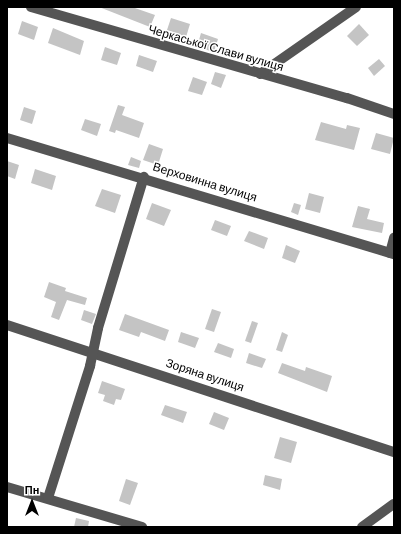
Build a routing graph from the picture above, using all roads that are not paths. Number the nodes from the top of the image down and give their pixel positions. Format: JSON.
{"nodes":[{"id":1,"x":31,"y":7,"type":"edge"},
{"id":2,"x":356,"y":7,"type":"edge"},
{"id":3,"x":260,"y":74,"type":"junction"},
{"id":4,"x":394,"y":114,"type":"edge"},
{"id":5,"x":7,"y":138,"type":"edge"},
{"id":6,"x":144,"y":177,"type":"junction"},
{"id":7,"x":394,"y":238,"type":"edge"},
{"id":8,"x":392,"y":253,"type":"edge"},
{"id":9,"x":7,"y":325,"type":"edge"},
{"id":10,"x":92,"y":354,"type":"junction"},
{"id":11,"x":394,"y":452,"type":"edge"},
{"id":12,"x":7,"y":487,"type":"edge"},
{"id":13,"x":48,"y":498,"type":"junction"},
{"id":14,"x":394,"y":504,"type":"edge"},
{"id":15,"x":142,"y":527,"type":"edge"},
{"id":16,"x":362,"y":527,"type":"edge"}],
"edges":[{"from":1,"to":3,"type":"street","name":"Черкаської Слави вулиця"},
{"from":2,"to":3,"type":"street"},
{"from":3,"to":4,"type":"street","name":"Черкаської Слави вулиця"},
{"from":5,"to":6,"type":"street","name":"Верховинна вулиця"},
{"from":6,"to":8,"type":"street","name":"Верховинна вулиця"},
{"from":6,"to":10,"type":"street"},
{"from":7,"to":8,"type":"street"},
{"from":9,"to":10,"type":"street","name":"Зоряна вулиця"},
{"from":10,"to":11,"type":"street","name":"Зоряна вулиця"},
{"from":10,"to":13,"type":"street"},
{"from":12,"to":13,"type":"street"},
{"from":13,"to":15,"type":"street"},
{"from":14,"to":16,"type":"street"}]}
